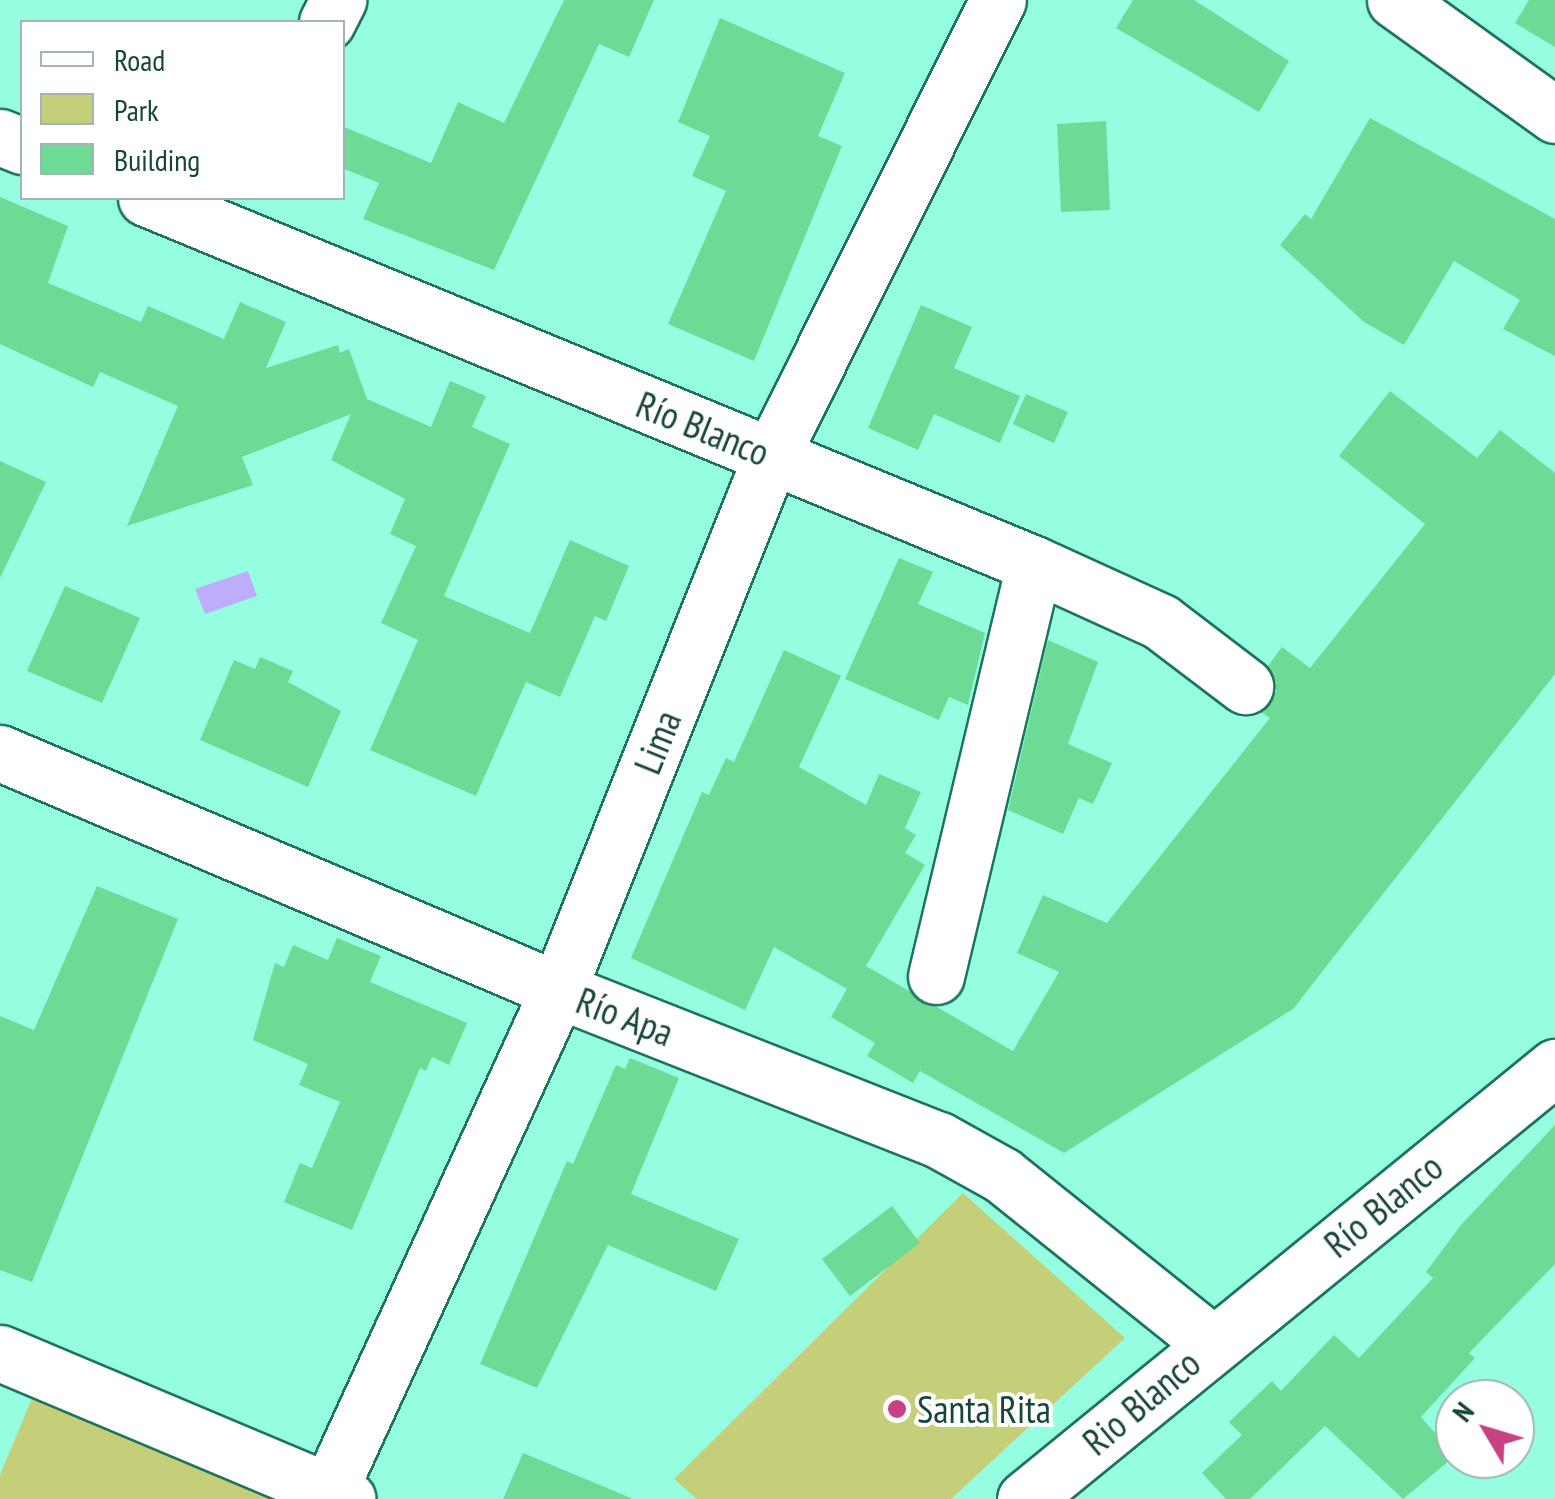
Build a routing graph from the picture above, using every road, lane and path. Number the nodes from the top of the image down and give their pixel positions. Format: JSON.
{"nodes":[{"id":1,"x":998,"y":0,"type":"edge"},
{"id":2,"x":1395,"y":0,"type":"edge"},
{"id":3,"x":1555,"y":116,"type":"edge"},
{"id":4,"x":157,"y":200,"type":"edge"},
{"id":5,"x":237,"y":215,"type":"edge"},
{"id":6,"x":770,"y":456,"type":"junction"},
{"id":7,"x":1034,"y":564,"type":"junction"},
{"id":8,"x":1245,"y":686,"type":"dead end"},
{"id":9,"x":0,"y":753,"type":"edge"},
{"id":10,"x":936,"y":976,"type":"dead end"},
{"id":11,"x":558,"y":990,"type":"junction"},
{"id":12,"x":1555,"y":1067,"type":"edge"},
{"id":13,"x":1212,"y":1343,"type":"junction"},
{"id":14,"x":0,"y":1354,"type":"edge"},
{"id":15,"x":338,"y":1495,"type":"edge"},
{"id":16,"x":1025,"y":1499,"type":"edge"}],
"edges":[{"from":1,"to":6,"type":"street","name":"Lima"},
{"from":2,"to":3,"type":"street"},
{"from":4,"to":5,"type":"street","name":"Río Blanco"},
{"from":5,"to":6,"type":"street","name":"Río Blanco"},
{"from":6,"to":7,"type":"street","name":"Río Blanco"},
{"from":6,"to":11,"type":"street","name":"Lima"},
{"from":7,"to":8,"type":"street","name":"Río Blanco"},
{"from":7,"to":10,"type":"street"},
{"from":9,"to":11,"type":"street","name":"Río Apa"},
{"from":11,"to":13,"type":"street","name":"Río Apa"},
{"from":11,"to":15,"type":"street","name":"Lima"},
{"from":12,"to":13,"type":"street","name":"Río Blanco"},
{"from":13,"to":16,"type":"street","name":"Rio Blanco"},
{"from":14,"to":15,"type":"street"}]}
